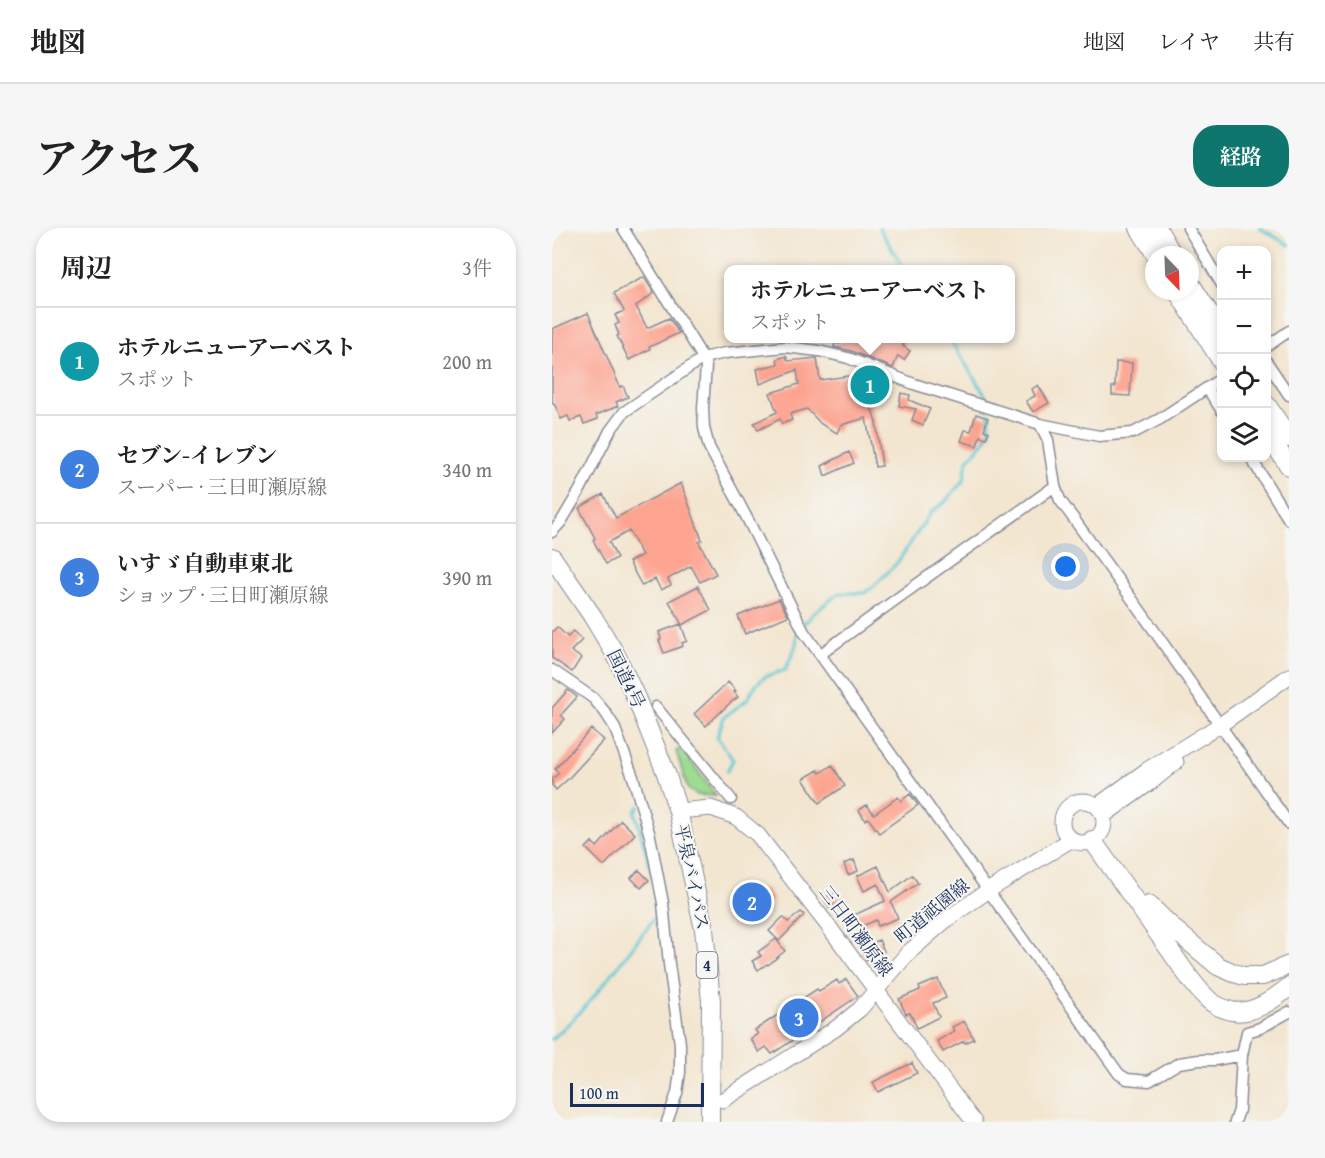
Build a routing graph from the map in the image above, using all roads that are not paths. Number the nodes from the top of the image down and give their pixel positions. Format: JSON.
{"nodes":[{"id":1,"x":623,"y":228,"type":"edge"},
{"id":2,"x":1140,"y":228,"type":"edge"},
{"id":3,"x":1157,"y":228,"type":"edge"},
{"id":4,"x":1188,"y":228,"type":"edge"},
{"id":5,"x":1151,"y":246,"type":"edge"},
{"id":6,"x":1168,"y":246,"type":"edge"},
{"id":7,"x":1217,"y":278,"type":"edge"},
{"id":8,"x":1199,"y":298,"type":"edge"},
{"id":9,"x":1183,"y":300,"type":"edge"},
{"id":10,"x":1217,"y":327,"type":"edge"},
{"id":11,"x":1289,"y":331,"type":"edge"},
{"id":12,"x":1271,"y":344,"type":"edge"},
{"id":13,"x":1217,"y":356,"type":"edge"},
{"id":14,"x":704,"y":358,"type":"junction"},
{"id":15,"x":1271,"y":368,"type":"edge"},
{"id":16,"x":1217,"y":381,"type":"edge"},
{"id":17,"x":1207,"y":388,"type":"junction"},
{"id":18,"x":1289,"y":394,"type":"edge"},
{"id":19,"x":1219,"y":408,"type":"edge"},
{"id":20,"x":1269,"y":408,"type":"edge"},
{"id":21,"x":1040,"y":424,"type":"junction"},
{"id":22,"x":1289,"y":438,"type":"edge"},
{"id":23,"x":1271,"y":439,"type":"edge"},
{"id":24,"x":1253,"y":462,"type":"edge"},
{"id":25,"x":1289,"y":466,"type":"edge"},
{"id":26,"x":1054,"y":486,"type":"junction"},
{"id":27,"x":1289,"y":520,"type":"edge"},
{"id":28,"x":552,"y":532,"type":"edge"},
{"id":29,"x":552,"y":557,"type":"edge"},
{"id":30,"x":821,"y":654,"type":"junction"},
{"id":31,"x":552,"y":670,"type":"edge"},
{"id":32,"x":1289,"y":676,"type":"edge"},
{"id":33,"x":656,"y":707,"type":"dead end"},
{"id":34,"x":1220,"y":725,"type":"junction"},
{"id":35,"x":731,"y":799,"type":"dead end"},
{"id":36,"x":678,"y":811,"type":"junction"},
{"id":37,"x":1100,"y":811,"type":"junction"},
{"id":38,"x":1289,"y":824,"type":"edge"},
{"id":39,"x":1068,"y":835,"type":"junction"},
{"id":40,"x":1096,"y":838,"type":"junction"},
{"id":41,"x":989,"y":890,"type":"junction"},
{"id":42,"x":1289,"y":965,"type":"edge"},
{"id":43,"x":1289,"y":987,"type":"edge"},
{"id":44,"x":876,"y":990,"type":"junction"},
{"id":45,"x":1289,"y":1012,"type":"edge"},
{"id":46,"x":1242,"y":1055,"type":"junction"},
{"id":47,"x":723,"y":1100,"type":"dead end"},
{"id":48,"x":667,"y":1122,"type":"edge"},
{"id":49,"x":710,"y":1122,"type":"edge"},
{"id":50,"x":974,"y":1122,"type":"edge"},
{"id":51,"x":1235,"y":1122,"type":"edge"}],
"edges":[{"from":1,"to":14,"type":"street"},
{"from":2,"to":5,"type":"highway"},
{"from":3,"to":6,"type":"highway"},
{"from":4,"to":7,"type":"street"},
{"from":8,"to":10,"type":"highway"},
{"from":9,"to":13,"type":"highway"},
{"from":11,"to":12,"type":"street"},
{"from":14,"to":21,"type":"street"},
{"from":14,"to":28,"type":"street"},
{"from":14,"to":30,"type":"street"},
{"from":15,"to":18,"type":"street"},
{"from":16,"to":17,"type":"street"},
{"from":17,"to":19,"type":"street"},
{"from":17,"to":21,"type":"street"},
{"from":20,"to":22,"type":"highway"},
{"from":21,"to":26,"type":"street"},
{"from":23,"to":25,"type":"highway"},
{"from":24,"to":27,"type":"street"},
{"from":26,"to":30,"type":"street"},
{"from":26,"to":34,"type":"street"},
{"from":29,"to":36,"type":"highway","name":"国道4号","number":"4"},
{"from":30,"to":41,"type":"street"},
{"from":31,"to":48,"type":"street"},
{"from":32,"to":34,"type":"street"},
{"from":33,"to":35,"type":"street"},
{"from":34,"to":37,"type":"street"},
{"from":34,"to":38,"type":"street"},
{"from":36,"to":44,"type":"street","name":"三日町瀬原線"},
{"from":36,"to":49,"type":"highway","name":"平泉バイパス","number":"4"},
{"from":37,"to":39,"type":"street"},
{"from":37,"to":40,"type":"street"},
{"from":39,"to":40,"type":"street"},
{"from":39,"to":41,"type":"street","name":"町道祗園線"},
{"from":40,"to":42,"type":"highway"},
{"from":40,"to":43,"type":"highway"},
{"from":41,"to":44,"type":"street","name":"町道祗園線"},
{"from":41,"to":46,"type":"street"},
{"from":44,"to":47,"type":"street","name":"町道祗園線"},
{"from":44,"to":50,"type":"street","name":"三日町瀬原線"},
{"from":45,"to":46,"type":"street"},
{"from":46,"to":51,"type":"street"}]}
